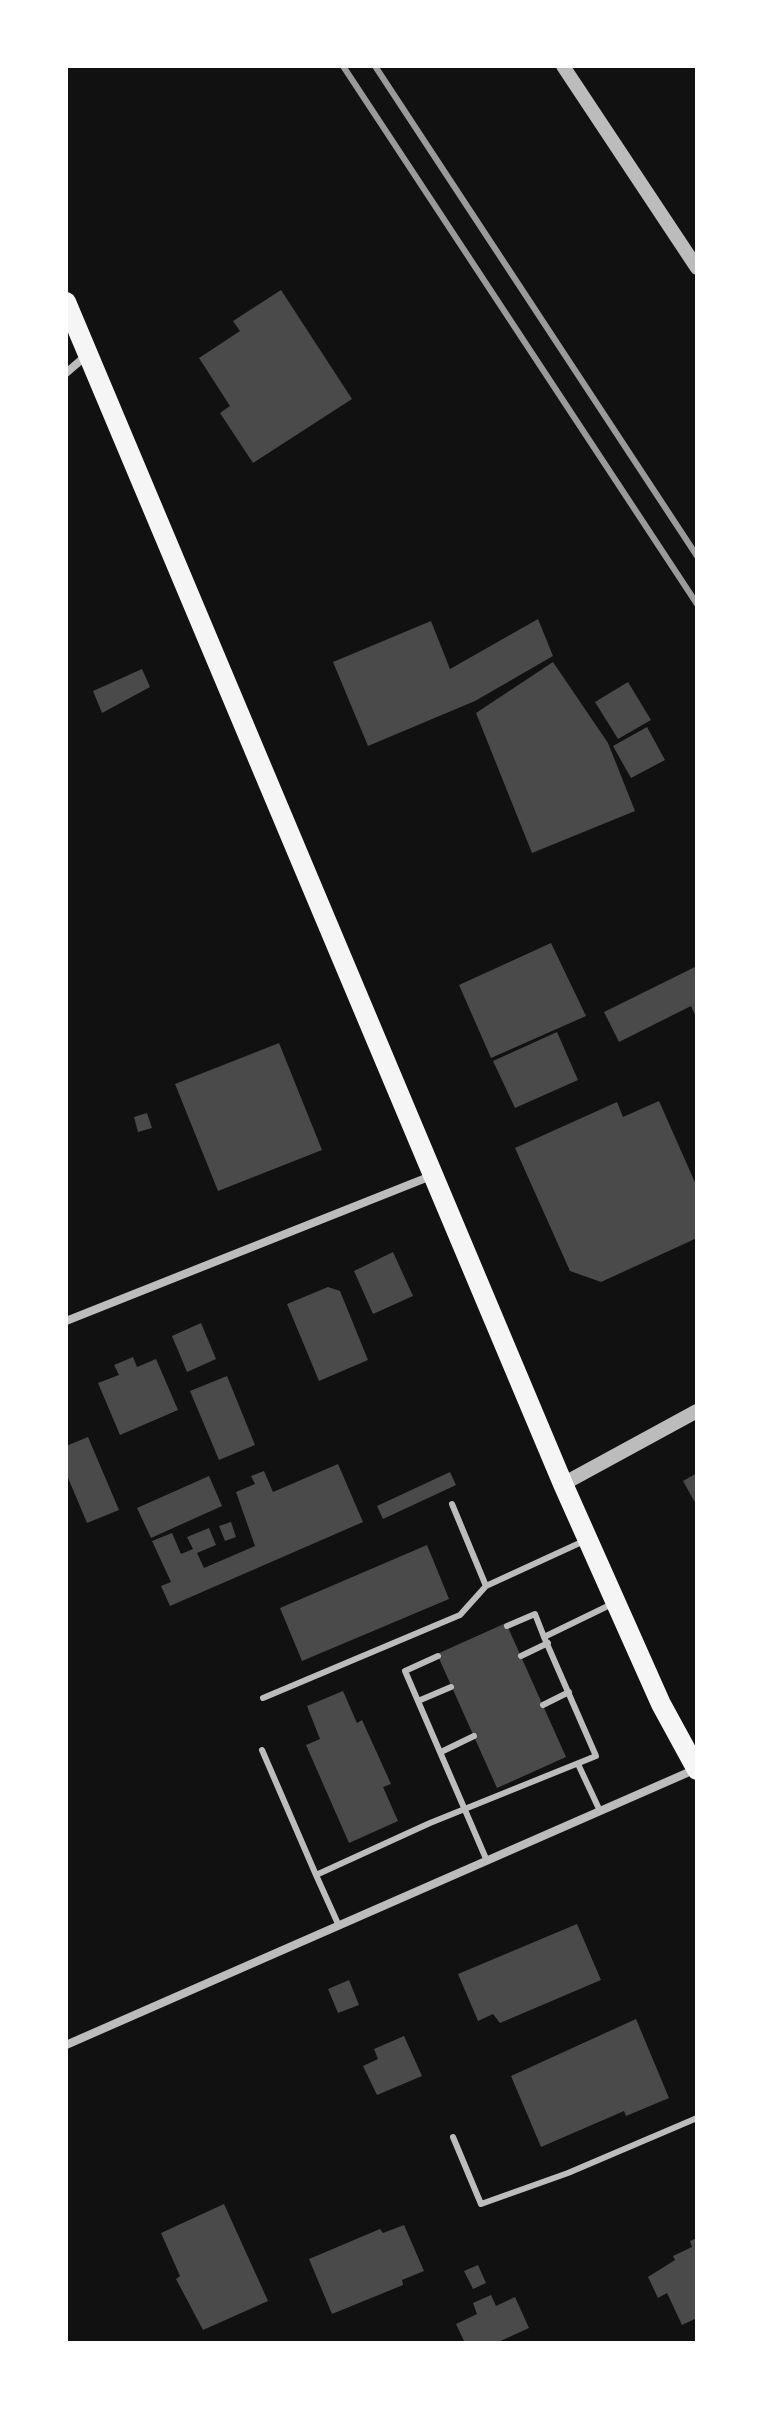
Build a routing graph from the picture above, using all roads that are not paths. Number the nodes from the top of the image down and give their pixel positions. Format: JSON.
{"nodes":[{"id":1,"x":563,"y":66,"type":"edge"},
{"id":2,"x":697,"y":268,"type":"edge"},
{"id":3,"x":66,"y":302,"type":"edge"},
{"id":4,"x":88,"y":354,"type":"junction"},
{"id":5,"x":66,"y":373,"type":"edge"},
{"id":6,"x":432,"y":1175,"type":"junction"},
{"id":7,"x":66,"y":1321,"type":"edge"},
{"id":8,"x":697,"y":1411,"type":"edge"},
{"id":9,"x":563,"y":1484,"type":"junction"},
{"id":10,"x":452,"y":1504,"type":"dead end"},
{"id":11,"x":588,"y":1539,"type":"junction"},
{"id":12,"x":486,"y":1586,"type":"junction"},
{"id":13,"x":615,"y":1603,"type":"junction"},
{"id":14,"x":507,"y":1626,"type":"dead end"},
{"id":15,"x":546,"y":1640,"type":"junction"},
{"id":16,"x":438,"y":1656,"type":"dead end"},
{"id":17,"x":521,"y":1656,"type":"dead end"},
{"id":18,"x":451,"y":1687,"type":"dead end"},
{"id":19,"x":569,"y":1692,"type":"junction"},
{"id":20,"x":263,"y":1698,"type":"dead end"},
{"id":21,"x":418,"y":1701,"type":"junction"},
{"id":22,"x":543,"y":1705,"type":"dead end"},
{"id":23,"x":474,"y":1736,"type":"dead end"},
{"id":24,"x":262,"y":1750,"type":"dead end"},
{"id":25,"x":441,"y":1752,"type":"junction"},
{"id":26,"x":578,"y":1764,"type":"junction"},
{"id":27,"x":697,"y":1769,"type":"edge"},
{"id":28,"x":466,"y":1811,"type":"junction"},
{"id":29,"x":600,"y":1811,"type":"junction"},
{"id":30,"x":487,"y":1861,"type":"junction"},
{"id":31,"x":316,"y":1875,"type":"junction"},
{"id":32,"x":339,"y":1926,"type":"junction"},
{"id":33,"x":66,"y":2045,"type":"edge"},
{"id":34,"x":697,"y":2118,"type":"edge"},
{"id":35,"x":453,"y":2137,"type":"dead end"}],
"edges":[{"from":1,"to":2,"type":"street"},
{"from":3,"to":4,"type":"main road"},
{"from":4,"to":5,"type":"street"},
{"from":4,"to":6,"type":"main road"},
{"from":6,"to":7,"type":"street"},
{"from":6,"to":9,"type":"main road"},
{"from":8,"to":9,"type":"street"},
{"from":9,"to":11,"type":"main road"},
{"from":10,"to":12,"type":"lane"},
{"from":11,"to":12,"type":"lane"},
{"from":11,"to":13,"type":"main road"},
{"from":12,"to":20,"type":"lane"},
{"from":13,"to":15,"type":"lane"},
{"from":13,"to":27,"type":"main road"},
{"from":14,"to":15,"type":"lane"},
{"from":15,"to":17,"type":"lane"},
{"from":15,"to":19,"type":"lane"},
{"from":16,"to":21,"type":"lane"},
{"from":18,"to":21,"type":"lane"},
{"from":19,"to":22,"type":"lane"},
{"from":19,"to":26,"type":"lane"},
{"from":21,"to":25,"type":"lane"},
{"from":23,"to":25,"type":"lane"},
{"from":24,"to":31,"type":"lane"},
{"from":25,"to":28,"type":"lane"},
{"from":26,"to":28,"type":"lane"},
{"from":26,"to":29,"type":"lane"},
{"from":27,"to":29,"type":"street"},
{"from":28,"to":30,"type":"lane"},
{"from":28,"to":31,"type":"lane"},
{"from":29,"to":30,"type":"street"},
{"from":30,"to":32,"type":"street"},
{"from":31,"to":32,"type":"lane"},
{"from":32,"to":33,"type":"street"},
{"from":34,"to":35,"type":"lane"}]}
